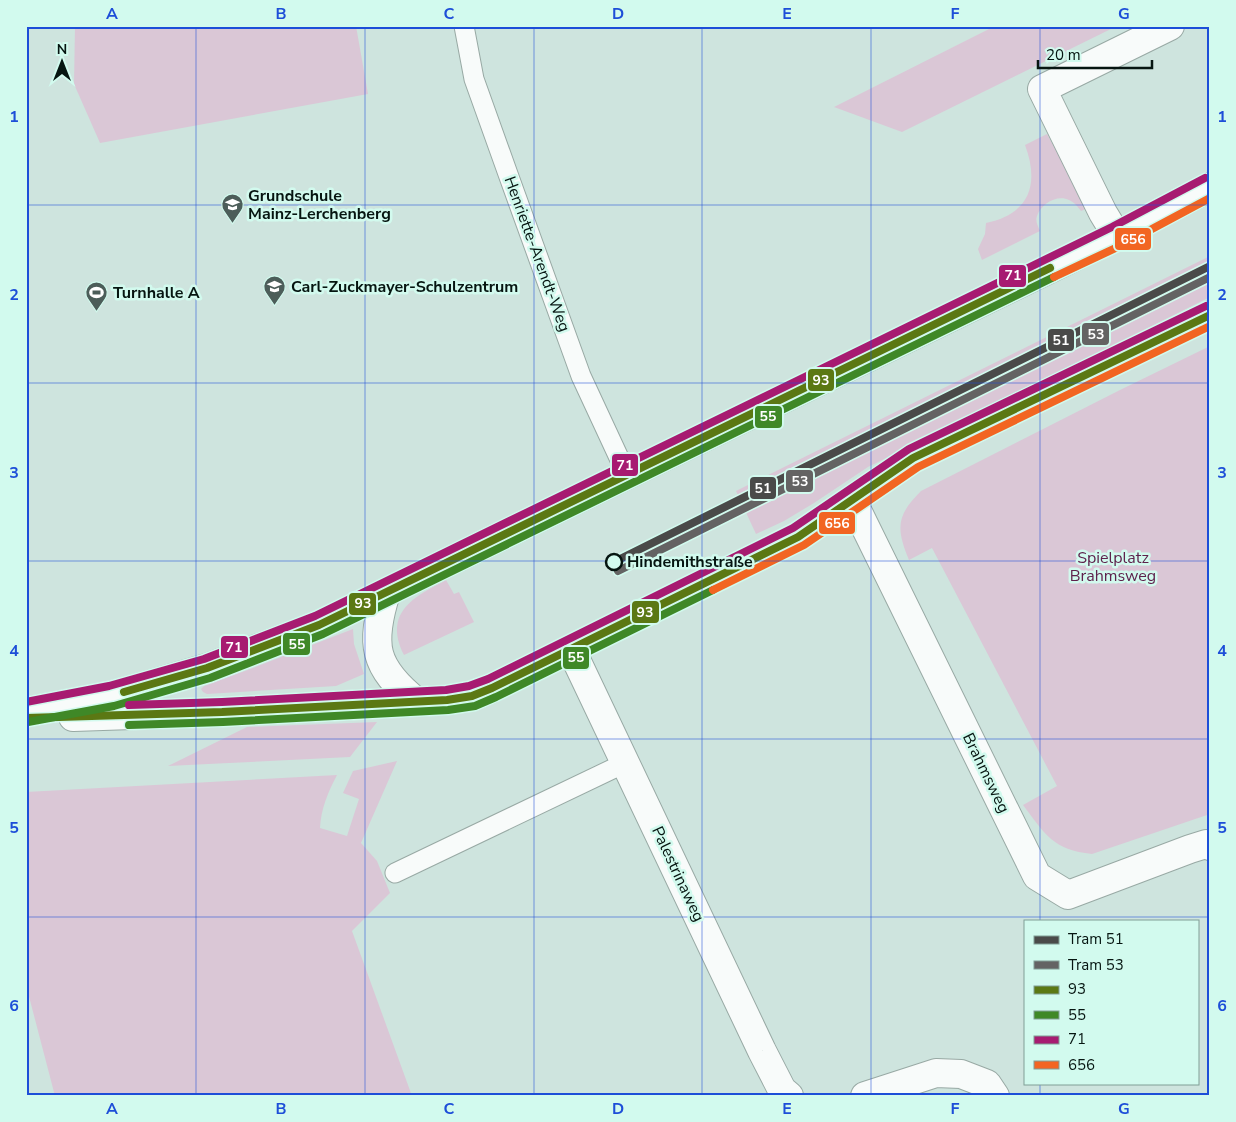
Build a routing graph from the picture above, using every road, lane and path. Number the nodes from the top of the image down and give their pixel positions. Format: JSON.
{"nodes":[{"id":1,"x":464,"y":26,"type":"edge"},
{"id":2,"x":1170,"y":26,"type":"edge"},
{"id":3,"x":1210,"y":187,"type":"edge"},
{"id":4,"x":1117,"y":236,"type":"junction"},
{"id":5,"x":1210,"y":315,"type":"edge"},
{"id":6,"x":626,"y":475,"type":"junction"},
{"id":7,"x":852,"y":500,"type":"junction"},
{"id":8,"x":386,"y":593,"type":"junction"},
{"id":9,"x":572,"y":649,"type":"junction"},
{"id":10,"x":416,"y":702,"type":"junction"},
{"id":11,"x":26,"y":712,"type":"edge"},
{"id":12,"x":26,"y":718,"type":"edge"},
{"id":13,"x":625,"y":763,"type":"junction"},
{"id":14,"x":1210,"y":846,"type":"edge"},
{"id":15,"x":394,"y":873,"type":"dead end"},
{"id":16,"x":789,"y":1096,"type":"edge"},
{"id":17,"x":866,"y":1096,"type":"edge"},
{"id":18,"x":995,"y":1096,"type":"edge"}],
"edges":[{"from":1,"to":6,"type":"lane","name":"Henriette-Arendt-Weg"},
{"from":2,"to":4,"type":"street"},
{"from":3,"to":4,"type":"street"},
{"from":4,"to":6,"type":"street"},
{"from":5,"to":7,"type":"street"},
{"from":6,"to":8,"type":"street"},
{"from":7,"to":9,"type":"street"},
{"from":7,"to":14,"type":"street","name":"Brahmsweg"},
{"from":8,"to":10,"type":"street"},
{"from":8,"to":11,"type":"street"},
{"from":9,"to":10,"type":"street"},
{"from":9,"to":13,"type":"street","name":"Palestrinaweg"},
{"from":10,"to":12,"type":"street"},
{"from":13,"to":15,"type":"lane"},
{"from":13,"to":16,"type":"street","name":"Palestrinaweg"},
{"from":17,"to":18,"type":"street"}]}
